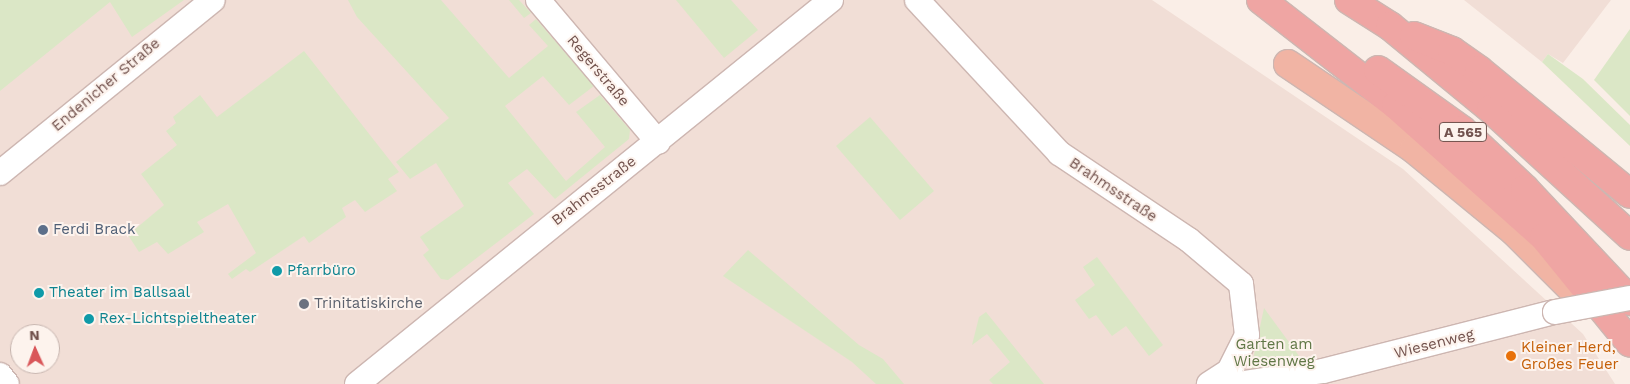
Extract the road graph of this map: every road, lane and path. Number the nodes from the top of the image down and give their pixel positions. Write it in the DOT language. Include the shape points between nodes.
graph roads {
  1 [pos="213,0"];
  2 [pos="538,0"];
  3 [pos="831,0"];
  4 [pos="917,0"];
  5 [pos="1261,0"];
  6 [pos="1266,0"];
  7 [pos="1349,0"];
  8 [pos="1390,26"];
  9 [pos="1288,64"];
  10 [pos="658,142"];
  11 [pos="0,173"];
  12 [pos="1630,194"];
  13 [pos="1630,236"];
  14 [pos="1630,299"];
  15 [pos="1630,343"];
  16 [pos="1630,347"];
  17 [pos="0,375"];
  18 [pos="7,384"];
  19 [pos="357,384"];
  20 [pos="1209,384"];
  21 [pos="1238,384"];
  1 -- 11 [label="street, Endenicher Straße"];
  2 -- 10 [label="street, Regerstraße"];
  3 -- 10 [label="street, Brahmsstraße"];
  4 -- 20 [label="street, Brahmsstraße" via="1046,142 1189,240 1242,284 1247,335 1229,371"];
  5 -- 15 [label="highway" via="1396,105 1544,237"];
  6 -- 14 [label="highway, A 565" via="1394,80 1462,130 1525,189"];
  7 -- 8 [label="highway, A 565"];
  8 -- 12 [label="highway" via="1452,51"];
  8 -- 13 [label="highway, A 565" via="1491,109"];
  9 -- 16 [label="highway" via="1414,149 1514,230"];
  10 -- 19 [label="street, Brahmsstraße"];
  14 -- 21 [label="street, Wiesenweg, bridge" via="1555,312 1322,371"];
  17 -- 18 [label="street"];
}
